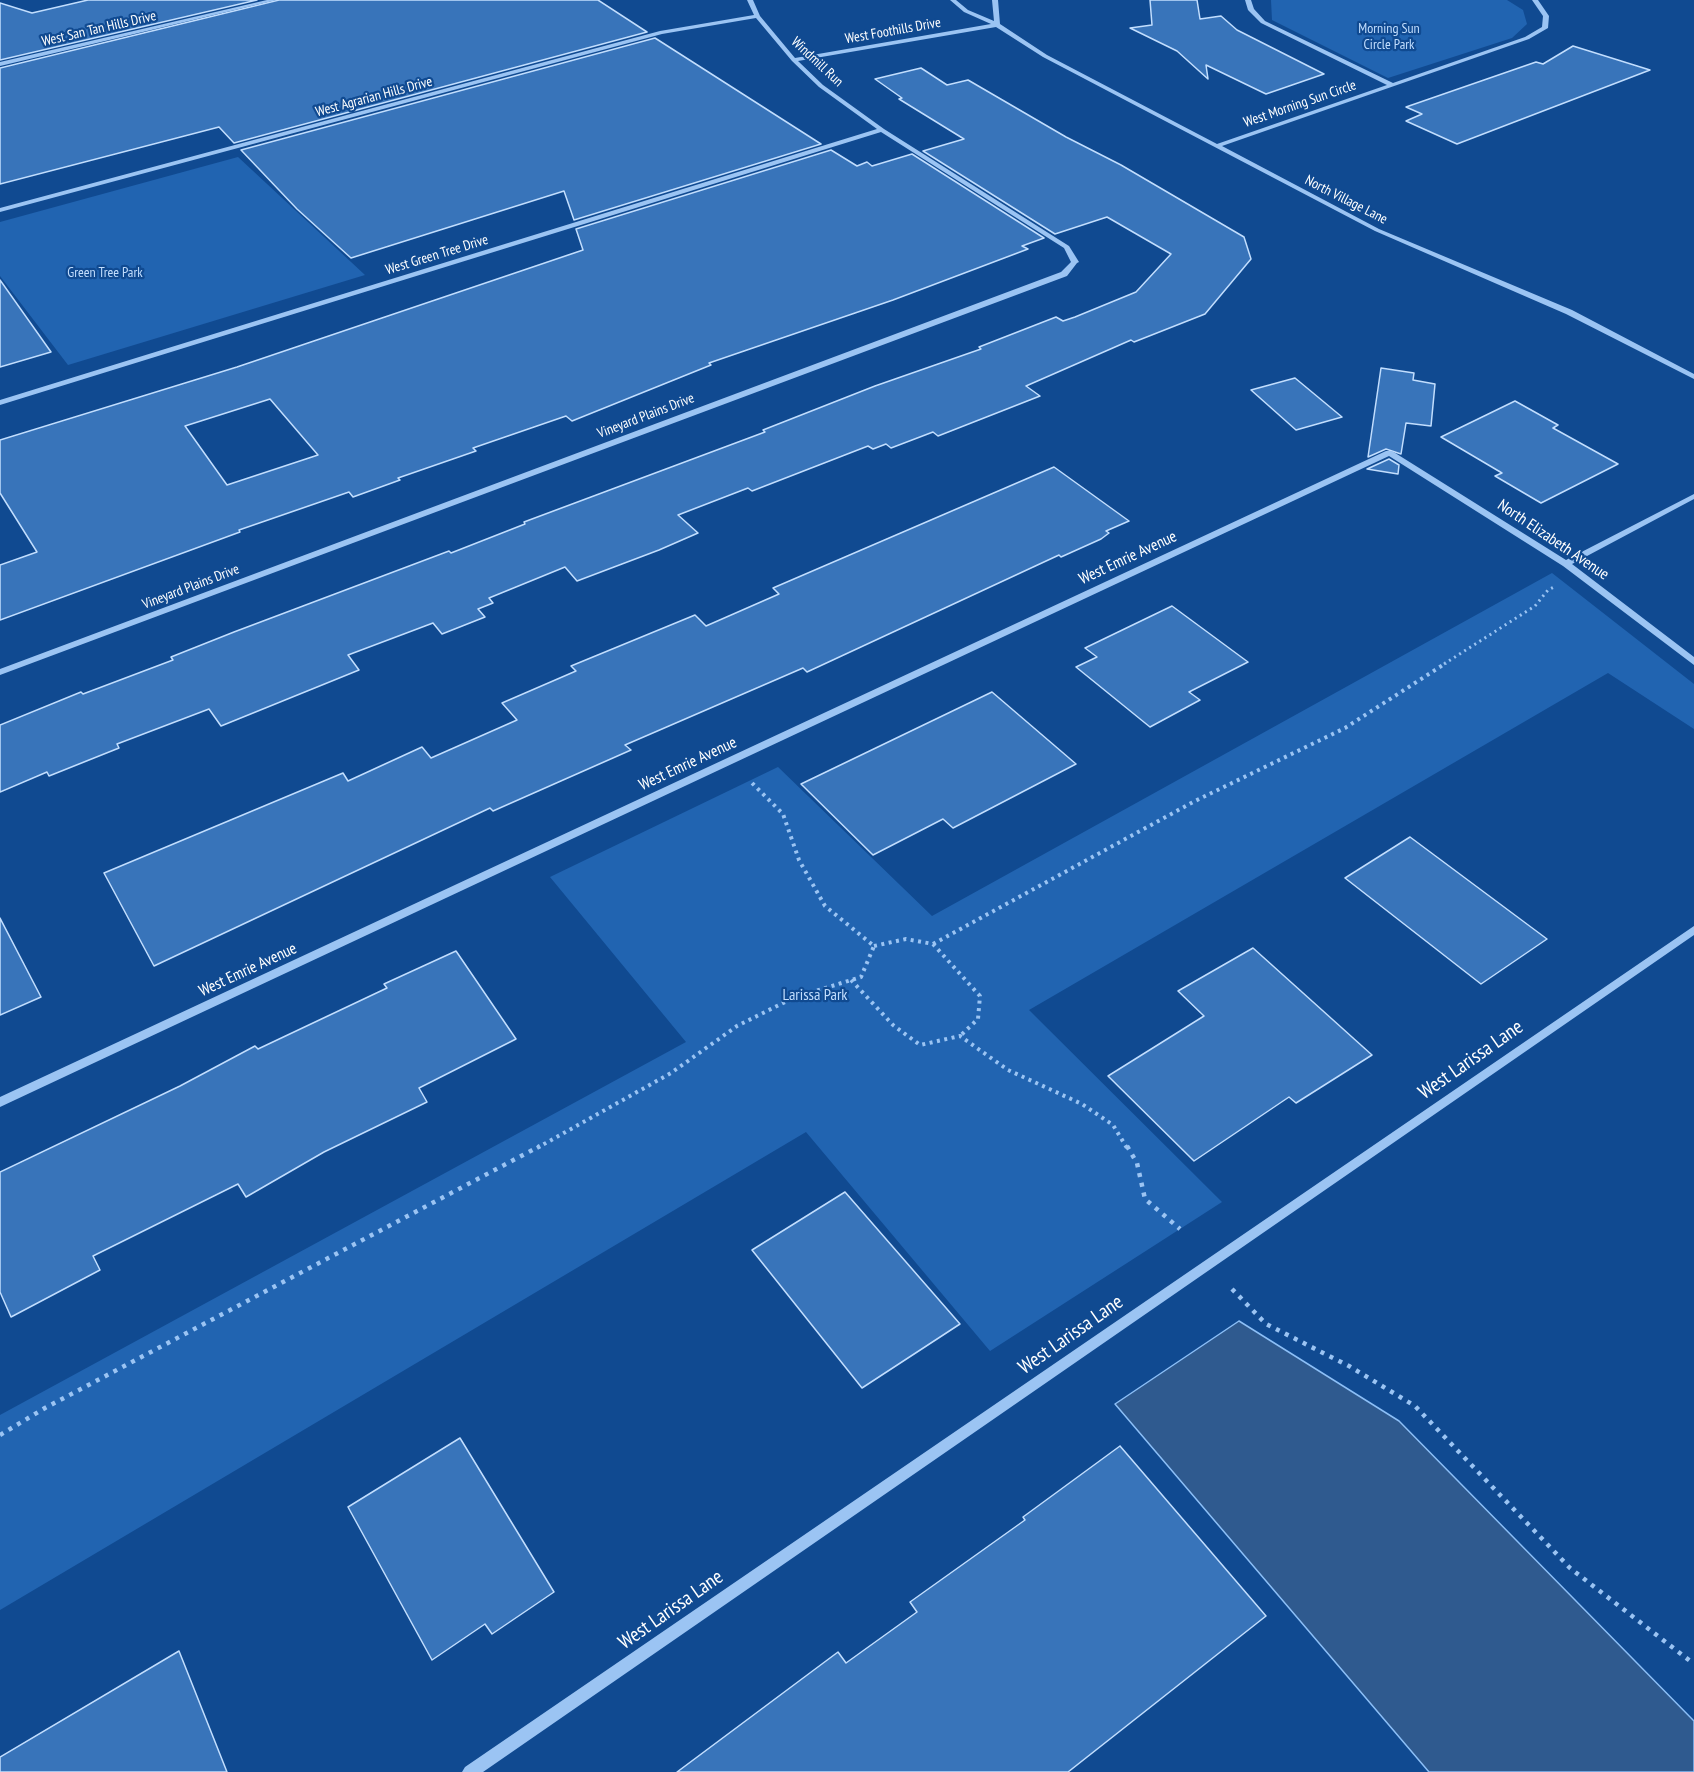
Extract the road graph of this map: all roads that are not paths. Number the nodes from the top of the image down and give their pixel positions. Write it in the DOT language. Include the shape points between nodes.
graph roads {
  1 [pos="274,0"];
  2 [pos="750,0"];
  3 [pos="953,0"];
  4 [pos="995,0"];
  5 [pos="1248,0"];
  6 [pos="1535,0"];
  7 [pos="757,16"];
  8 [pos="997,25"];
  9 [pos="794,60"];
  10 [pos="0,64"];
  11 [pos="1393,85"];
  12 [pos="882,130"];
  13 [pos="1216,146"];
  14 [pos="0,210"];
  15 [pos="1694,377"];
  16 [pos="0,403"];
  17 [pos="1389,453"];
  18 [pos="1694,496"];
  19 [pos="1566,564"];
  20 [pos="1694,662"];
  21 [pos="0,672"];
  22 [pos="1694,930"];
  23 [pos="0,1102"];
  24 [pos="470,1772"];
  1 -- 10 [label="street, West San Tan Hills Drive"];
  2 -- 7 [label="street, Windmill Run"];
  3 -- 8 [label="street, North Village Lane" via="966,11"];
  4 -- 8 [label="street"];
  5 -- 11 [label="street, West Morning Sun Circle" via="1251,10 1263,22"];
  6 -- 11 [label="street, West Morning Sun Circle" via="1546,16 1545,28 1527,38"];
  7 -- 9 [label="street, Windmill Run"];
  7 -- 14 [label="street, West Agrarian Hills Drive" via="662,32"];
  8 -- 9 [label="street, West Foothills Drive"];
  8 -- 13 [label="street, North Village Lane" via="1045,56"];
  9 -- 12 [label="street, Windmill Run"];
  11 -- 13 [label="street, West Morning Sun Circle"];
  12 -- 16 [label="street, West Green Tree Drive"];
  12 -- 21 [label="street, Vineyard Plains Drive" via="1067,247 1076,262 1064,274"];
  13 -- 15 [label="street, North Village Lane" via="1377,230 1569,312"];
  17 -- 19 [label="street, North Elizabeth Avenue"];
  17 -- 23 [label="street, West Emrie Avenue"];
  18 -- 19 [label="street"];
  19 -- 20 [label="street, North Elizabeth Avenue"];
  22 -- 24 [label="street, West Larissa Lane"];
}
